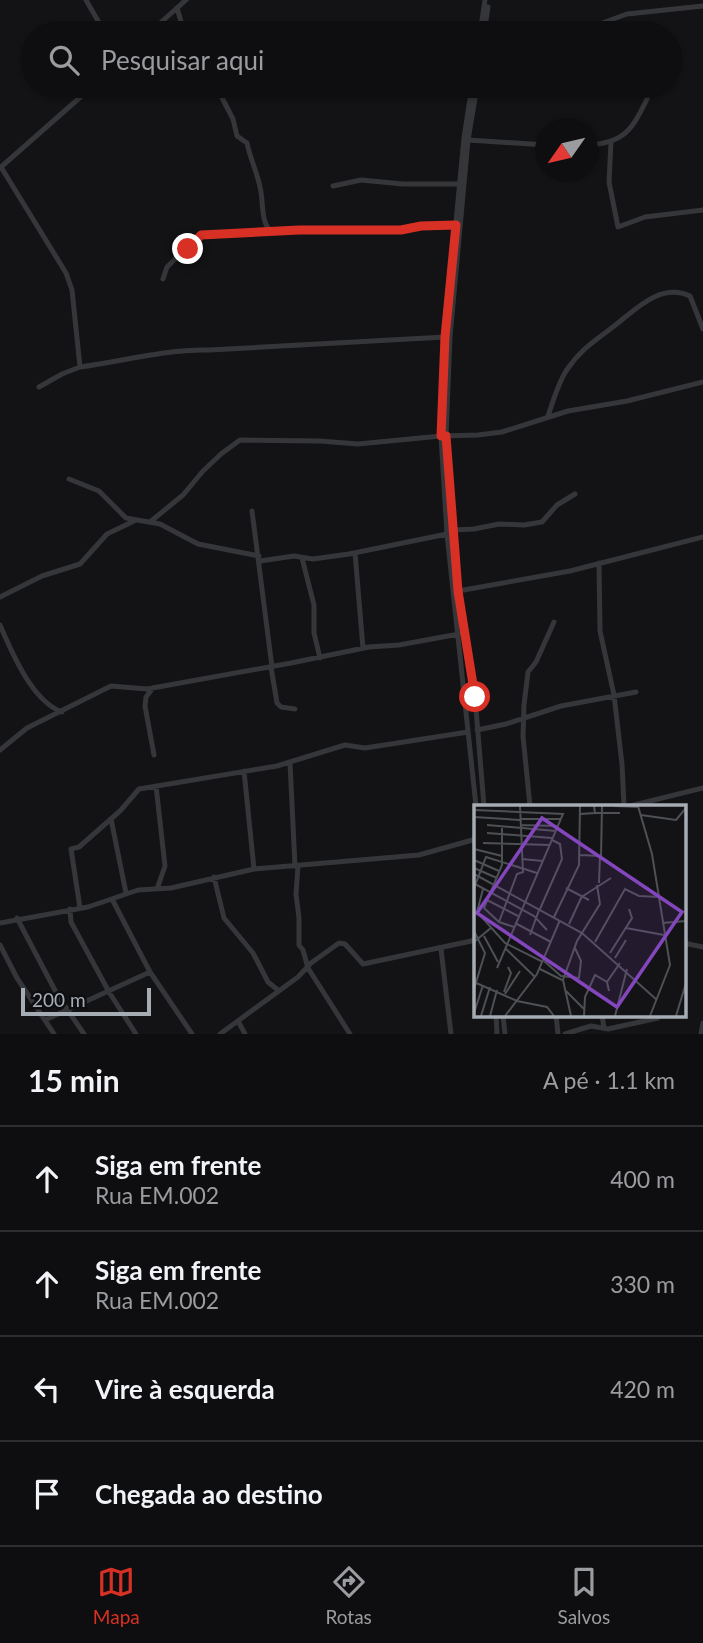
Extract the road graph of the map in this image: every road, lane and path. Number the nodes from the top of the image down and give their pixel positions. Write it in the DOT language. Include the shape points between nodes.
graph roads {
  1 [pos="86,0"];
  2 [pos="186,0"];
  3 [pos="487,0"];
  4 [pos="703,6"];
  5 [pos="177,8"];
  6 [pos="98,21"];
  7 [pos="162,21"];
  8 [pos="180,21"];
  9 [pos="484,21"];
  10 [pos="608,21"];
  11 [pos="79,98"];
  12 [pos="222,98"];
  13 [pos="473,98"];
  14 [pos="473,98"];
  15 [pos="648,99"];
  16 [pos="468,140"];
  17 [pos="611,142"];
  18 [pos="535,144"];
  19 [pos="598,144"];
  20 [pos="0,167"];
  21 [pos="460,184"];
  22 [pos="333,186"];
  23 [pos="703,210"];
  24 [pos="456,225"];
  25 [pos="271,232"];
  26 [pos="163,279"];
  27 [pos="703,329"];
  28 [pos="445,337"];
  29 [pos="80,367"];
  30 [pos="703,382"];
  31 [pos="39,387"];
  32 [pos="548,416"];
  33 [pos="443,436"];
  34 [pos="69,478"];
  35 [pos="575,494"];
  36 [pos="252,511"];
  37 [pos="134,520"];
  38 [pos="150,522"];
  39 [pos="450,532"];
  40 [pos="703,537"];
  41 [pos="355,553"];
  42 [pos="302,558"];
  43 [pos="259,559"];
  44 [pos="599,563"];
  45 [pos="458,591"];
  46 [pos="0,597"];
  47 [pos="554,622"];
  48 [pos="0,625"];
  49 [pos="461,633"];
  50 [pos="363,648"];
  51 [pos="320,658"];
  52 [pos="272,667"];
  53 [pos="154,687"];
  54 [pos="636,692"];
  55 [pos="614,695"];
  56 [pos="295,709"];
  57 [pos="62,712"];
  58 [pos="523,718"];
  59 [pos="477,730"];
  60 [pos="468,732"];
  61 [pos="0,750"];
  62 [pos="154,755"];
  63 [pos="290,763"];
  64 [pos="244,771"];
  65 [pos="156,786"];
  66 [pos="703,788"];
  67 [pos="652,804"];
  68 [pos="476,805"];
  69 [pos="484,805"];
  70 [pos="530,805"];
  71 [pos="624,805"];
  72 [pos="111,819"];
  73 [pos="474,839"];
  74 [pos="296,866"];
  75 [pos="254,869"];
  76 [pos="214,877"];
  77 [pos="157,889"];
  78 [pos="126,893"];
  79 [pos="112,899"];
  80 [pos="80,908"];
  81 [pos="70,909"];
  82 [pos="17,918"];
  83 [pos="0,923"];
  84 [pos="474,940"];
  85 [pos="0,945"];
  86 [pos="441,948"];
  87 [pos="308,968"];
  88 [pos="150,972"];
  89 [pos="279,991"];
  90 [pos="109,992"];
  91 [pos="68,1010"];
  92 [pos="496,1016"];
  93 [pos="503,1016"];
  94 [pos="556,1016"];
  95 [pos="602,1016"];
  96 [pos="659,1016"];
  97 [pos="44,1020"];
  98 [pos="238,1021"];
  99 [pos="703,1023"];
  100 [pos="604,1028"];
  101 [pos="54,1034"];
  102 [pos="84,1034"];
  103 [pos="136,1034"];
  104 [pos="192,1034"];
  105 [pos="220,1034"];
  106 [pos="245,1034"];
  107 [pos="349,1034"];
  108 [pos="452,1034"];
  109 [pos="497,1034"];
  110 [pos="505,1034"];
  111 [pos="558,1034"];
  112 [pos="565,1034"];
  113 [pos="701,1034"];
  1 -- 6 [label="street"];
  2 -- 5 [label="street"];
  3 -- 9 [label="street"];
  4 -- 10 [label="street" via="627,14"];
  5 -- 7 [label="street"];
  5 -- 8 [label="street"];
  11 -- 20 [label="street"];
  12 -- 25 [label="street" via="237,136 247,143 261,189 265,226"];
  13 -- 16 [label="street"];
  14 -- 21 [label="street"];
  15 -- 17 [label="street" via="629,130"];
  16 -- 18 [label="street"];
  16 -- 33 [label="street"];
  17 -- 19 [label="street"];
  17 -- 23 [label="street" via="609,182 618,227 645,217"];
  20 -- 29 [label="street" via="66,274 72,290"];
  21 -- 22 [label="street" via="361,180"];
  21 -- 24 [label="street"];
  24 -- 25 [label="street"];
  24 -- 28 [label="street"];
  25 -- 26 [label="street" via="201,235 167,268"];
  27 -- 32 [label="street" via="690,296 667,292 657,296 584,348 565,372"];
  28 -- 29 [label="street" via="183,349"];
  28 -- 33 [label="street"];
  29 -- 31 [label="street"];
  30 -- 32 [label="street"];
  32 -- 33 [label="street" via="502,432"];
  33 -- 38 [label="street" via="358,444 240,440"];
  33 -- 39 [label="street"];
  34 -- 37 [label="street" via="99,491 116,511"];
  35 -- 39 [label="street" via="542,522"];
  36 -- 43 [label="street"];
  37 -- 38 [label="street"];
  37 -- 46 [label="street" via="107,534 80,565 41,576"];
  38 -- 43 [label="street" via="198,544"];
  39 -- 41 [label="street"];
  39 -- 45 [label="street"];
  39 -- 49 [label="street"];
  40 -- 44 [label="street"];
  41 -- 42 [label="street"];
  41 -- 50 [label="street"];
  42 -- 43 [label="street"];
  42 -- 51 [label="street"];
  43 -- 52 [label="street"];
  44 -- 45 [label="street"];
  44 -- 55 [label="street" via="600,631"];
  45 -- 49 [label="street"];
  47 -- 58 [label="street" via="528,672"];
  48 -- 57 [label="street" via="34,689"];
  49 -- 50 [label="street"];
  49 -- 59 [label="street"];
  49 -- 60 [label="street"];
  50 -- 51 [label="street"];
  51 -- 52 [label="street"];
  52 -- 53 [label="street"];
  52 -- 56 [label="street" via="277,702"];
  53 -- 57 [label="street" via="111,686"];
  53 -- 62 [label="street" via="145,706"];
  54 -- 55 [label="street"];
  55 -- 58 [label="street"];
  55 -- 71 [label="street"];
  57 -- 61 [label="street" via="27,729"];
  58 -- 59 [label="street"];
  58 -- 70 [label="street"];
  59 -- 69 [label="street"];
  60 -- 63 [label="street" via="365,748 345,745"];
  60 -- 68 [label="street"];
  63 -- 64 [label="street"];
  63 -- 74 [label="street"];
  64 -- 65 [label="street"];
  64 -- 75 [label="street"];
  65 -- 72 [label="street" via="136,791"];
  65 -- 77 [label="street" via="165,866"];
  66 -- 67 [label="street"];
  72 -- 78 [label="street"];
  72 -- 80 [label="street" via="71,849"];
  73 -- 74 [label="street" via="419,855"];
  74 -- 75 [label="street"];
  74 -- 87 [label="street" via="298,942"];
  75 -- 76 [label="street"];
  76 -- 77 [label="street"];
  76 -- 89 [label="street" via="225,918"];
  77 -- 78 [label="street"];
  78 -- 79 [label="street"];
  79 -- 80 [label="street"];
  79 -- 88 [label="street"];
  80 -- 81 [label="street"];
  81 -- 82 [label="street"];
  81 -- 90 [label="street" via="71,922"];
  82 -- 83 [label="street"];
  82 -- 91 [label="street"];
  84 -- 86 [label="street"];
  85 -- 97 [label="street"];
  86 -- 87 [label="street" via="363,964 343,942"];
  86 -- 108 [label="street"];
  87 -- 89 [label="street"];
  87 -- 107 [label="street"];
  88 -- 90 [label="street"];
  88 -- 104 [label="street"];
  89 -- 98 [label="street"];
  90 -- 91 [label="street"];
  90 -- 103 [label="street"];
  91 -- 97 [label="street"];
  91 -- 102 [label="street"];
  92 -- 109 [label="street"];
  93 -- 110 [label="street"];
  94 -- 111 [label="street"];
  95 -- 100 [label="street"];
  96 -- 100 [label="street"];
  97 -- 101 [label="street"];
  98 -- 105 [label="street"];
  98 -- 106 [label="street"];
  99 -- 113 [label="street"];
  100 -- 112 [label="street" via="591,1026"];
}
